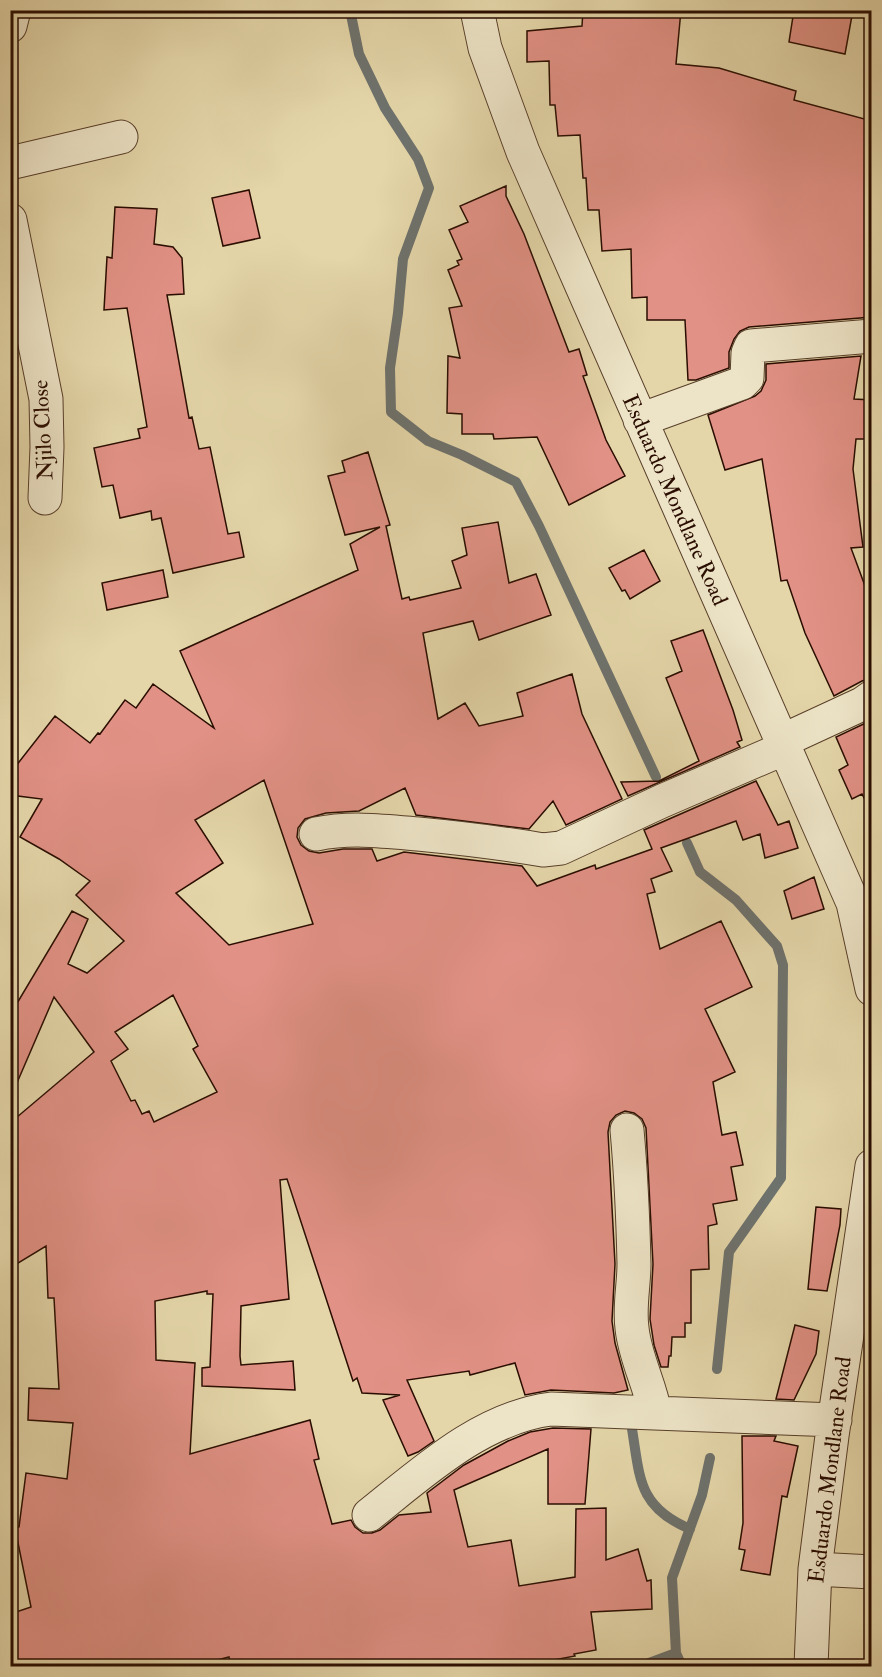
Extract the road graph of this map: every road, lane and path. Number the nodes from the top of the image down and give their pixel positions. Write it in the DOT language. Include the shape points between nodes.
graph roads {
  1 [pos="14,10"];
  2 [pos="477,10"];
  3 [pos="10,26"];
  4 [pos="121,137"];
  5 [pos="10,163"];
  6 [pos="10,220"];
  7 [pos="872,336"];
  8 [pos="640,420"];
  9 [pos="45,498"];
  10 [pos="872,698"];
  11 [pos="784,745"];
  12 [pos="316,834"];
  13 [pos="862,902"];
  14 [pos="872,989"];
  15 [pos="627,1130"];
  16 [pos="870,1181"];
  17 [pos="655,1413"];
  18 [pos="835,1420"];
  19 [pos="369,1515"];
  20 [pos="815,1569"];
  21 [pos="872,1572"];
  22 [pos="811,1666"];
  1 -- 3 [label="street"];
  2 -- 8 [label="street, Esduardo Mondlane Road" via="485,48 523,152"];
  4 -- 5 [label="street"];
  6 -- 9 [label="street, Njilo Close" via="46,399"];
  7 -- 8 [label="street" via="751,346 747,378 742,383"];
  8 -- 11 [label="street, Esduardo Mondlane Road"];
  10 -- 11 [label="street"];
  11 -- 12 [label="street" via="561,848 543,850 386,831 335,830"];
  11 -- 13 [label="street, Esduardo Mondlane Road"];
  13 -- 14 [label="street, Esduardo Mondlane Road"];
  15 -- 17 [label="street" via="633,1201 632,1327 639,1366"];
  16 -- 18 [label="street, Esduardo Mondlane Road"];
  17 -- 18 [label="street"];
  17 -- 19 [label="street" via="551,1409 501,1422 449,1453"];
  18 -- 20 [label="street, Esduardo Mondlane Road"];
  20 -- 21 [label="street"];
  20 -- 22 [label="street, Esduardo Mondlane Road"];
}
